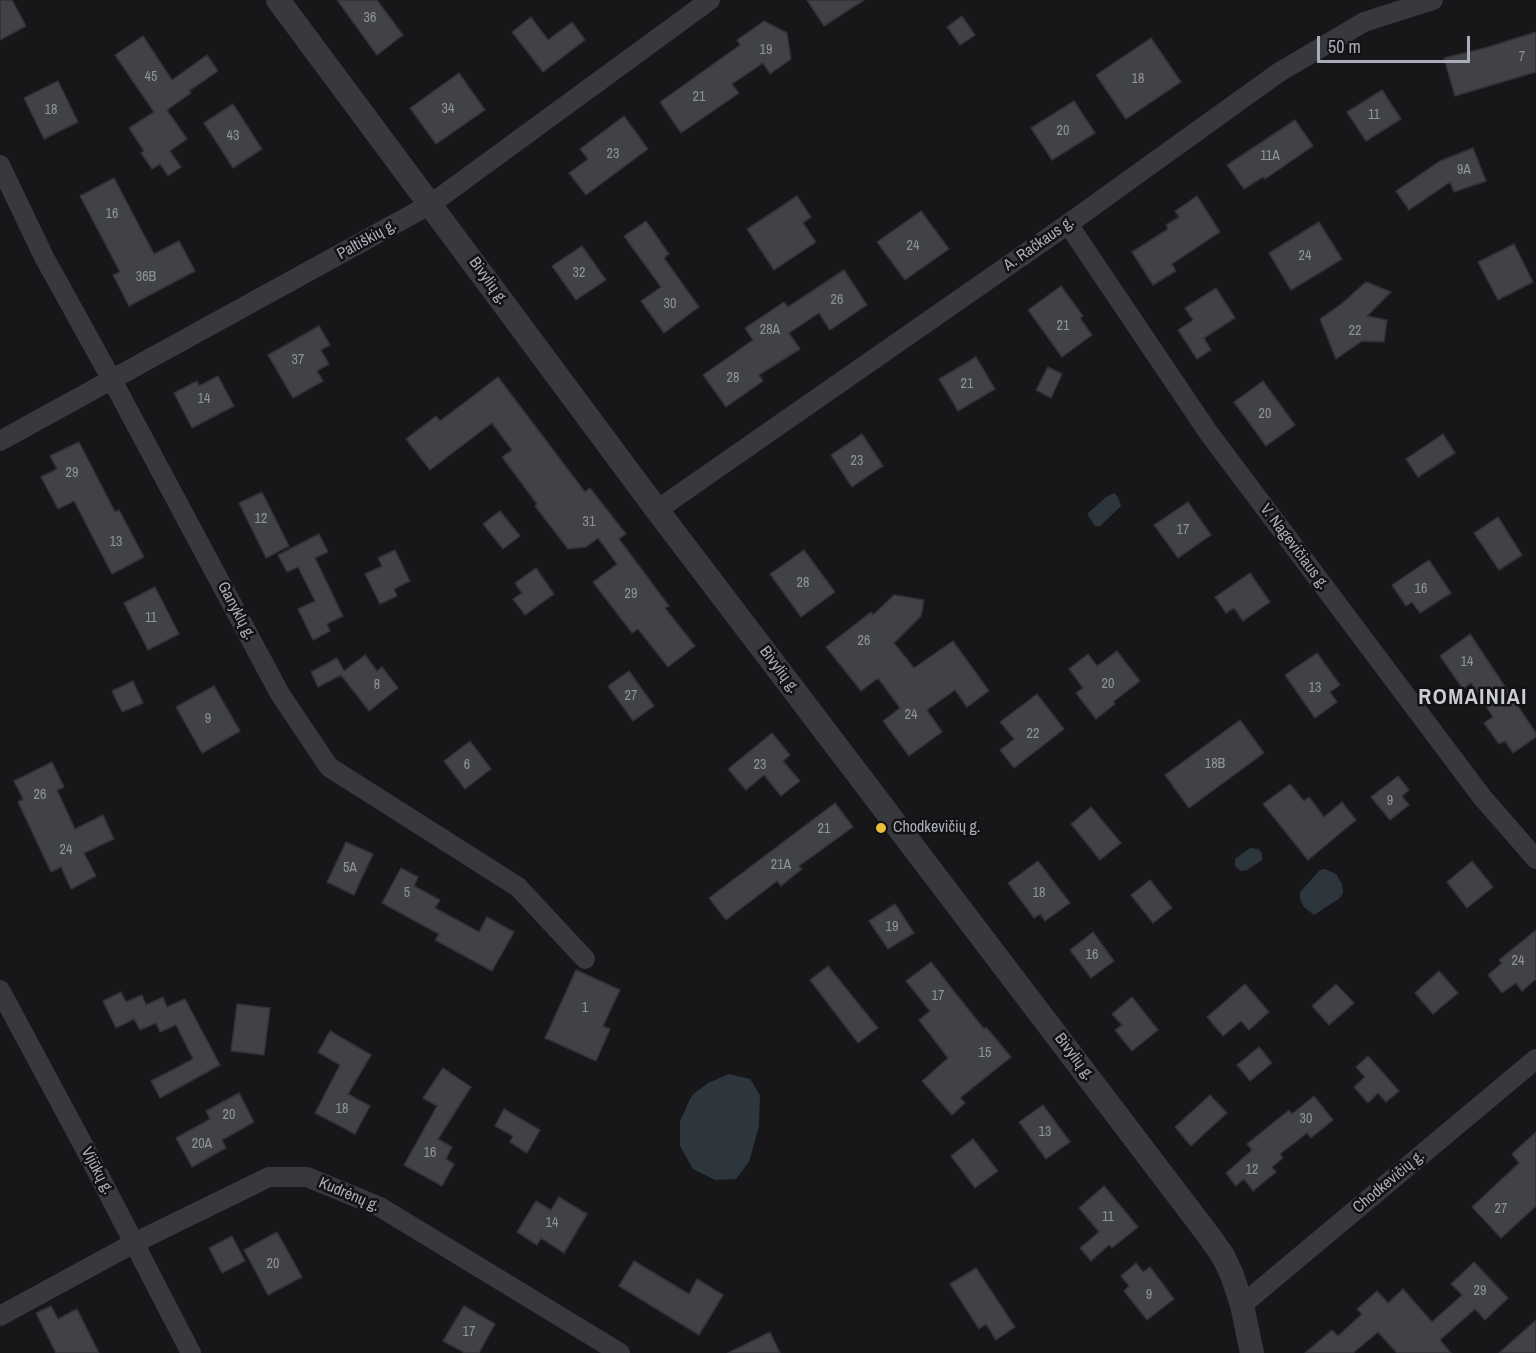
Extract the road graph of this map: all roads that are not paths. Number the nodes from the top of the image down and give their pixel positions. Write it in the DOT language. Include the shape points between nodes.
graph roads {
  1 [pos="278,0"];
  2 [pos="710,0"];
  3 [pos="1433,0"];
  4 [pos="0,165"];
  5 [pos="431,204"];
  6 [pos="1068,224"];
  7 [pos="112,380"];
  8 [pos="0,441"];
  9 [pos="657,510"];
  10 [pos="1536,859"];
  11 [pos="585,960"];
  12 [pos="0,990"];
  13 [pos="1536,1059"];
  14 [pos="134,1243"];
  15 [pos="1242,1305"];
  16 [pos="0,1316"];
  17 [pos="191,1353"];
  18 [pos="620,1353"];
  19 [pos="1252,1353"];
  1 -- 5 [label="street, Bivylių g."];
  2 -- 5 [label="street, Paltiškių g."];
  3 -- 6 [label="street, A. Račkaus g." via="1364,22 1278,73"];
  4 -- 7 [label="street, Ganyklų g." via="44,257"];
  5 -- 7 [label="street, Paltiškių g."];
  5 -- 9 [label="street, Bivylių g."];
  6 -- 9 [label="street, A. Račkaus g."];
  6 -- 10 [label="street, V. Nagevičiaus g." via="1208,432 1482,797"];
  7 -- 8 [label="street, Paltiškių g."];
  7 -- 11 [label="street, Ganyklų g." via="280,694 329,767 518,887"];
  9 -- 15 [label="street, Bivylių g." via="1209,1236 1223,1256"];
  12 -- 14 [label="street, Vijūkų g."];
  13 -- 15 [label="street, Chodkevičių g."];
  14 -- 16 [label="street, Kudrėnų g."];
  14 -- 17 [label="street, Vijūkų g."];
  14 -- 18 [label="street, Kudrėnų g." via="269,1177 307,1178 380,1208"];
  15 -- 19 [label="street, Bivylių g."];
}
